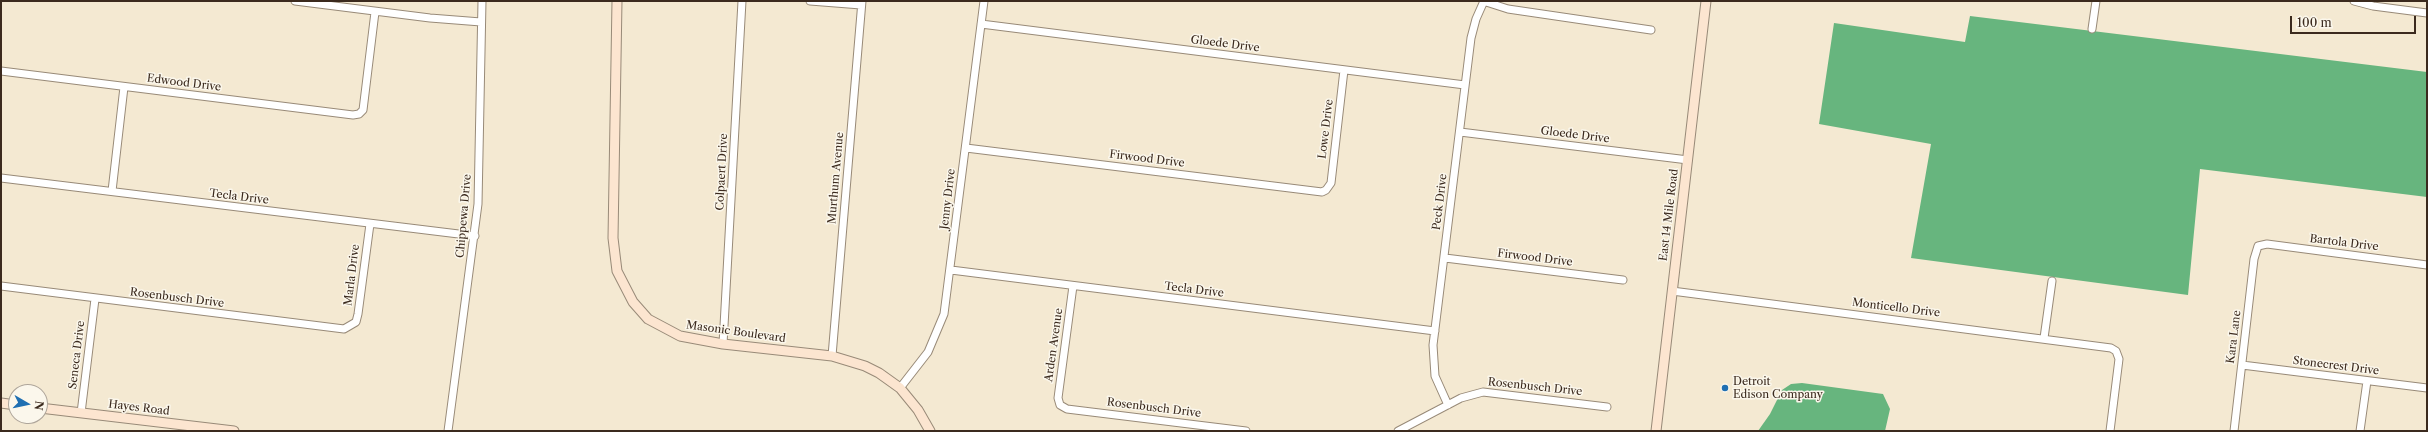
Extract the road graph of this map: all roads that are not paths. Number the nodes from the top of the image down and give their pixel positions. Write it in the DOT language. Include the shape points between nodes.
graph roads {
  1 [pos="295,1"];
  2 [pos="482,1"];
  3 [pos="617,1"];
  4 [pos="742,1"];
  5 [pos="810,1"];
  6 [pos="984,1"];
  7 [pos="1483,1"];
  8 [pos="1706,1"];
  9 [pos="2096,1"];
  10 [pos="2354,1"];
  11 [pos="862,3"];
  12 [pos="375,12"];
  13 [pos="2427,13"];
  14 [pos="481,22"];
  15 [pos="981,24"];
  16 [pos="2092,29"];
  17 [pos="1651,30"];
  18 [pos="1344,70"];
  19 [pos="1,71"];
  20 [pos="1465,85"];
  21 [pos="124,87"];
  22 [pos="1460,132"];
  23 [pos="966,148"];
  24 [pos="1688,160"];
  25 [pos="1,178"];
  26 [pos="1326,190"];
  27 [pos="112,191"];
  28 [pos="370,224"];
  29 [pos="475,236"];
  30 [pos="2258,246"];
  31 [pos="1444,258"];
  32 [pos="2427,265"];
  33 [pos="951,270"];
  34 [pos="1623,280"];
  35 [pos="2052,281"];
  36 [pos="1,286"];
  37 [pos="1073,286"];
  38 [pos="1672,291"];
  39 [pos="95,299"];
  40 [pos="351,326"];
  41 [pos="1435,331"];
  42 [pos="2044,338"];
  43 [pos="723,344"];
  44 [pos="832,356"];
  45 [pos="2242,364"];
  46 [pos="2366,381"];
  47 [pos="900,388"];
  48 [pos="2427,388"];
  49 [pos="1060,405"];
  50 [pos="1448,405"];
  51 [pos="1608,407"];
  52 [pos="48,409"];
  53 [pos="81,413"];
  54 [pos="234,431"];
  55 [pos="448,431"];
  56 [pos="930,431"];
  57 [pos="1246,431"];
  58 [pos="1398,431"];
  59 [pos="1656,431"];
  60 [pos="2110,431"];
  61 [pos="2234,431"];
  62 [pos="2360,431"];
  1 -- 12 [label="street"];
  2 -- 14 [label="street, Chippewa Drive"];
  3 -- 43 [label="street, Masonic Boulevard" via="613,238 617,271 633,302 657,325 680,336"];
  4 -- 43 [label="street, Colpaert Drive"];
  5 -- 11 [label="street"];
  6 -- 15 [label="street, Jenny Drive"];
  7 -- 17 [label="street" via="1508,9"];
  7 -- 20 [label="street, Peck Drive" via="1471,38"];
  8 -- 24 [label="street, East 14 Mile Road"];
  9 -- 16 [label="street"];
  10 -- 13 [label="street"];
  11 -- 44 [label="street, Murthum Avenue"];
  12 -- 14 [label="street"];
  12 -- 21 [label="street, Edwood Drive" via="363,110 359,114"];
  14 -- 29 [label="street, Chippewa Drive" via="479,170"];
  15 -- 18 [label="street, Gloede Drive"];
  15 -- 23 [label="street, Jenny Drive"];
  18 -- 20 [label="street, Gloede Drive"];
  18 -- 26 [label="street, Lowe Drive" via="1331,183"];
  19 -- 21 [label="street, Edwood Drive"];
  20 -- 22 [label="street, Peck Drive"];
  21 -- 27 [label="street"];
  22 -- 24 [label="street, Gloede Drive"];
  22 -- 31 [label="street, Peck Drive"];
  23 -- 26 [label="street, Firwood Drive" via="1310,191"];
  23 -- 33 [label="street, Jenny Drive"];
  24 -- 38 [label="street, East 14 Mile Road"];
  25 -- 27 [label="street, Tecla Drive"];
  27 -- 28 [label="street, Tecla Drive"];
  28 -- 29 [label="street, Tecla Drive"];
  28 -- 40 [label="street, Marla Drive" via="358,314 356,322"];
  29 -- 55 [label="street, Chippewa Drive"];
  30 -- 32 [label="street, Bartola Drive" via="2267,244"];
  30 -- 45 [label="street, Kara Lane" via="2254,259"];
  31 -- 34 [label="street, Firwood Drive"];
  31 -- 41 [label="street, Peck Drive"];
  33 -- 37 [label="street, Tecla Drive"];
  33 -- 47 [label="street, Jenny Drive" via="944,314 936,338 916,370"];
  35 -- 42 [label="street"];
  36 -- 39 [label="street, Rosenbusch Drive"];
  37 -- 41 [label="street, Tecla Drive"];
  37 -- 49 [label="street, Arden Avenue" via="1058,398"];
  38 -- 42 [label="street, Monticello Drive"];
  38 -- 59 [label="street, East 14 Mile Road"];
  39 -- 40 [label="street, Rosenbusch Drive" via="339,328"];
  39 -- 53 [label="street, Seneca Drive"];
  41 -- 50 [label="street, Peck Drive" via="1432,361 1434,376"];
  42 -- 60 [label="street, Monticello Drive" via="2111,348 2116,351 2119,359"];
  43 -- 44 [label="street, Masonic Boulevard"];
  44 -- 47 [label="street, Masonic Boulevard" via="880,373"];
  45 -- 46 [label="street, Stonecrest Drive"];
  45 -- 61 [label="street, Kara Lane"];
  46 -- 48 [label="street, Stonecrest Drive"];
  46 -- 62 [label="street"];
  47 -- 56 [label="street, Masonic Boulevard" via="918,410"];
  49 -- 57 [label="street, Rosenbusch Drive" via="1067,409"];
  50 -- 51 [label="street, Rosenbusch Drive" via="1467,395 1482,392"];
  50 -- 58 [label="street, Rosenbusch Drive"];
  52 -- 53 [label="street, Hayes Road"];
  53 -- 54 [label="street, Hayes Road"];
}
